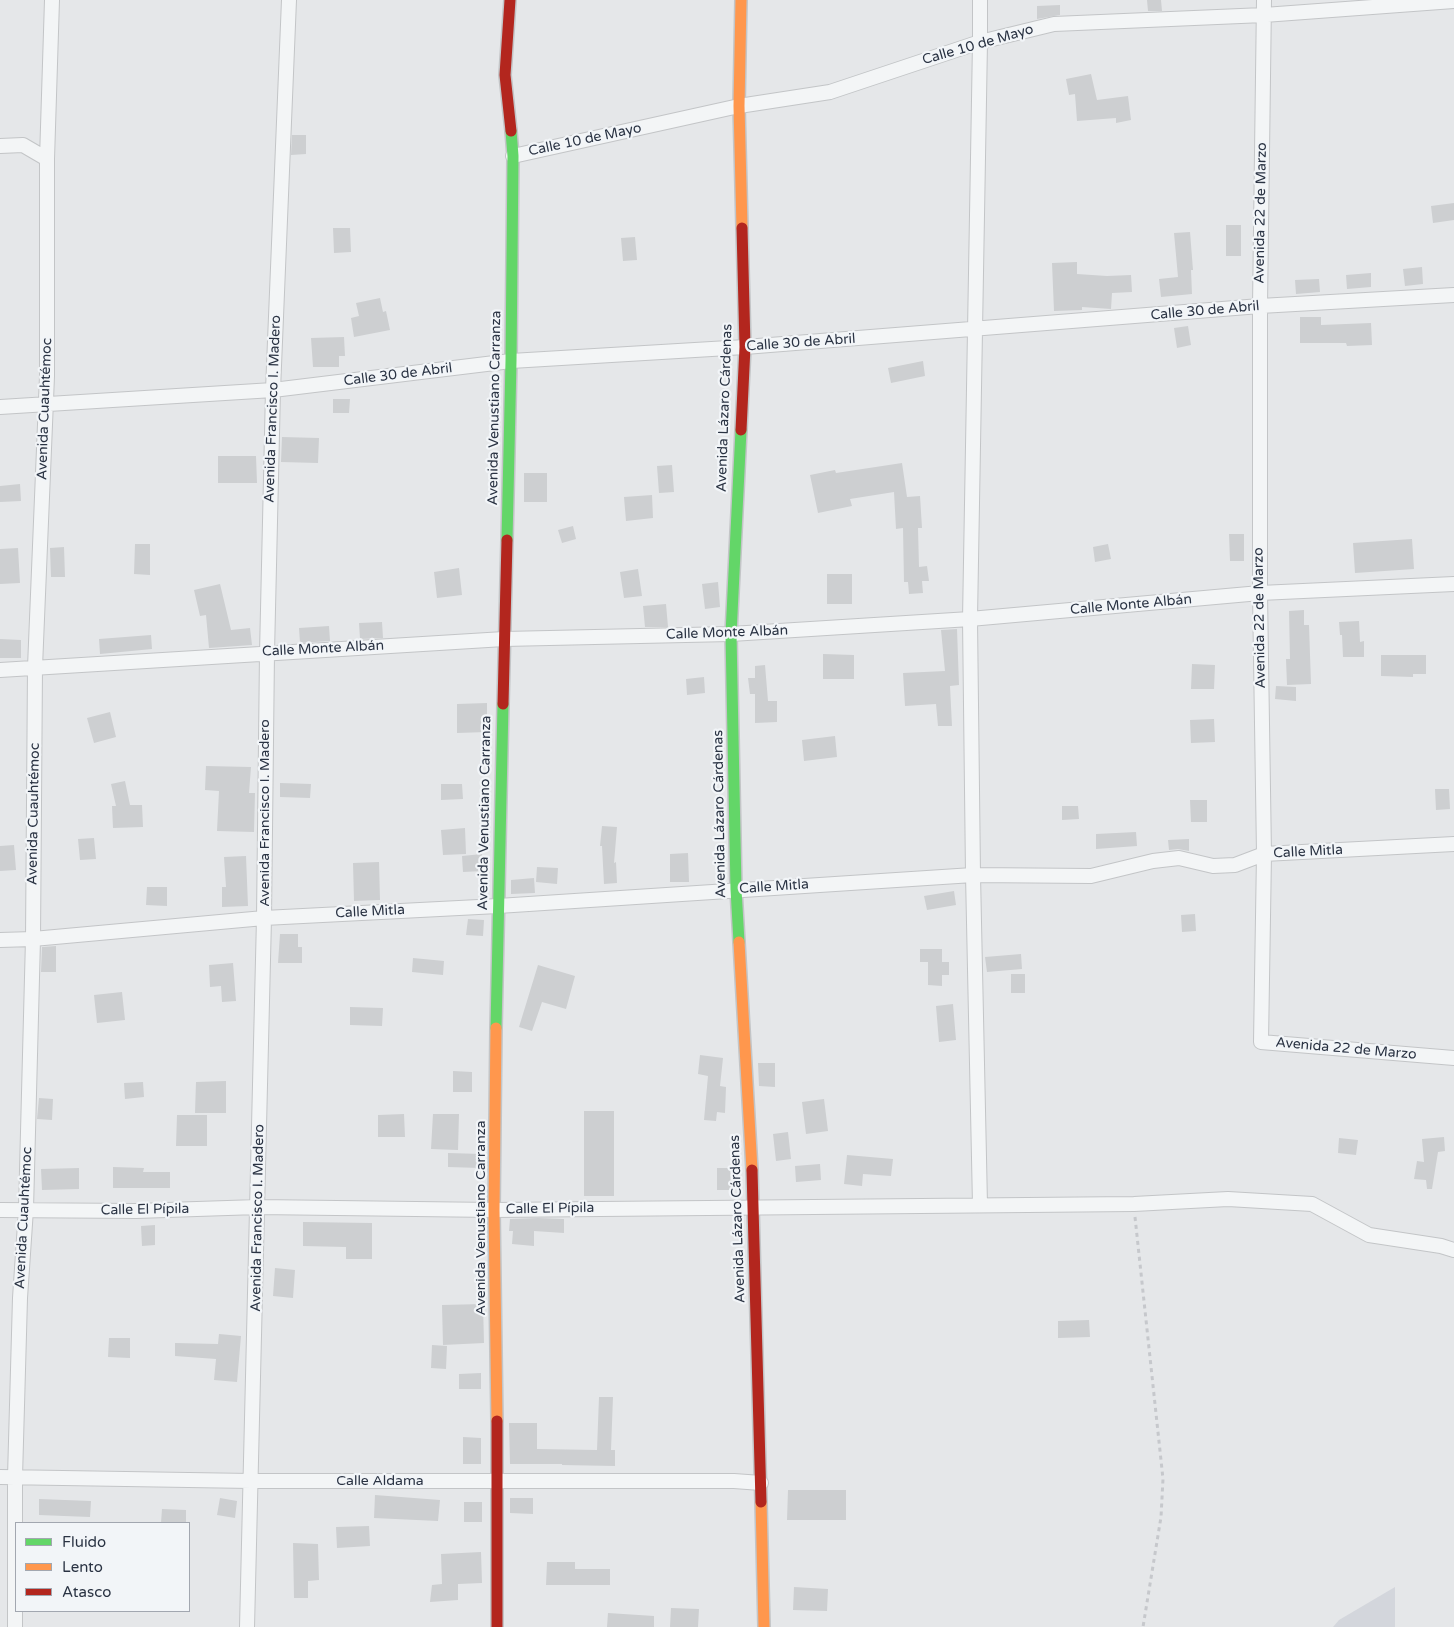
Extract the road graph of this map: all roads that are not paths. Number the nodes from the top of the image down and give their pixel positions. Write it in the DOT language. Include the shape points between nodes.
graph roads {
  1 [pos="52,0"];
  2 [pos="289,0"];
  3 [pos="510,0"];
  4 [pos="741,0"];
  5 [pos="980,0"];
  6 [pos="1264,0"];
  7 [pos="1454,1"];
  8 [pos="1264,15"];
  9 [pos="980,42"];
  10 [pos="739,106"];
  11 [pos="0,146"];
  12 [pos="513,156"];
  13 [pos="47,159"];
  14 [pos="1454,295"];
  15 [pos="1260,306"];
  16 [pos="974,330"];
  17 [pos="745,347"];
  18 [pos="512,361"];
  19 [pos="273,390"];
  20 [pos="46,404"];
  21 [pos="0,406"];
  22 [pos="1454,584"];
  23 [pos="1260,593"];
  24 [pos="970,620"];
  25 [pos="730,634"];
  26 [pos="504,639"];
  27 [pos="267,653"];
  28 [pos="35,667"];
  29 [pos="0,670"];
  30 [pos="1454,844"];
  31 [pos="1264,854"];
  32 [pos="973,875"];
  33 [pos="736,889"];
  34 [pos="498,906"];
  35 [pos="264,918"];
  36 [pos="33,939"];
  37 [pos="0,940"];
  38 [pos="1454,1058"];
  39 [pos="980,1205"];
  40 [pos="258,1207"];
  41 [pos="754,1207"];
  42 [pos="26,1209"];
  43 [pos="0,1210"];
  44 [pos="494,1210"];
  45 [pos="1454,1250"];
  46 [pos="0,1477"];
  47 [pos="15,1477"];
  48 [pos="251,1481"];
  49 [pos="498,1482"];
  50 [pos="761,1483"];
  51 [pos="15,1627"];
  52 [pos="247,1627"];
  53 [pos="498,1627"];
  54 [pos="764,1627"];
  1 -- 13 [label="street, Avenida Cuauhtémoc"];
  2 -- 19 [label="street, Avenida Francisco I. Madero"];
  3 -- 12 [label="street, Avenida Venustiano Carranza" via="505,75"];
  4 -- 10 [label="street, Avenida Lázaro Cárdenas"];
  5 -- 9 [label="street"];
  6 -- 8 [label="street, Avenida 22 de Marzo"];
  7 -- 8 [label="street, Calle 10 de Mayo"];
  8 -- 9 [label="street, Calle 10 de Mayo" via="1054,24"];
  8 -- 15 [label="street, Avenida 22 de Marzo"];
  9 -- 10 [label="street, Calle 10 de Mayo" via="830,92"];
  9 -- 16 [label="street"];
  10 -- 12 [label="street, Calle 10 de Mayo"];
  10 -- 17 [label="street, Avenida Lázaro Cárdenas"];
  11 -- 13 [label="street" via="23,145"];
  12 -- 18 [label="street, Avenida Venustiano Carranza"];
  13 -- 20 [label="street, Avenida Cuauhtémoc"];
  14 -- 15 [label="street, Calle 30 de Abril"];
  15 -- 16 [label="street, Calle 30 de Abril"];
  15 -- 23 [label="street, Avenida 22 de Marzo"];
  16 -- 17 [label="street, Calle 30 de Abril"];
  16 -- 24 [label="street"];
  17 -- 18 [label="street, Calle 30 de Abril"];
  17 -- 25 [label="street, Avenida Lázaro Cárdenas"];
  18 -- 19 [label="street, Calle 30 de Abril"];
  18 -- 26 [label="street, Avenida Venustiano Carranza"];
  19 -- 20 [label="street, Calle 30 de Abril"];
  19 -- 27 [label="street, Avenida Francisco I. Madero"];
  20 -- 21 [label="street, Calle 30 de Abril"];
  20 -- 28 [label="street, Avenida Cuauhtémoc"];
  22 -- 23 [label="street, Calle Monte Albán"];
  23 -- 24 [label="street, Calle Monte Albán"];
  23 -- 31 [label="street, Avenida 22 de Marzo"];
  24 -- 25 [label="street, Calle Monte Albán"];
  24 -- 32 [label="street"];
  25 -- 26 [label="street, Calle Monte Albán"];
  25 -- 33 [label="street, Avenida Lázaro Cárdenas"];
  26 -- 27 [label="street, Calle Monte Albán"];
  26 -- 34 [label="street, Avenida Venustiano Carranza"];
  27 -- 28 [label="street, Calle Monte Albán"];
  27 -- 35 [label="street, Avenida Francisco I. Madero"];
  28 -- 29 [label="street, Calle Monte Albán"];
  28 -- 36 [label="street, Avenida Cuauhtémoc"];
  30 -- 31 [label="street, Calle Mitla"];
  31 -- 32 [label="street, Calle Mitla" via="1235,865 1213,866 1179,858 1091,876"];
  31 -- 38 [label="street, Avenida 22 de Marzo" via="1261,1042"];
  32 -- 33 [label="street, Calle Mitla"];
  32 -- 39 [label="street"];
  33 -- 34 [label="street, Calle Mitla"];
  33 -- 41 [label="street, Avenida Lázaro Cárdenas"];
  34 -- 35 [label="street, Calle Mitla"];
  34 -- 44 [label="street, Avenida Venustiano Carranza"];
  35 -- 36 [label="street, Calle Mitla"];
  35 -- 40 [label="street, Avenida Francisco I. Madero"];
  36 -- 37 [label="street, Calle Mitla"];
  36 -- 42 [label="street, Avenida Cuauhtémoc"];
  39 -- 41 [label="street, Calle El Pípila"];
  39 -- 45 [label="street, Calle El Pípila" via="1134,1204 1228,1199 1312,1204 1369,1235"];
  40 -- 42 [label="street, Calle El Pípila" via="136,1211"];
  40 -- 44 [label="street, Calle El Pípila"];
  40 -- 48 [label="street, Avenida Francisco I. Madero"];
  41 -- 44 [label="street, Calle El Pípila"];
  41 -- 50 [label="street, Avenida Lázaro Cárdenas"];
  42 -- 43 [label="street, Calle El Pípila"];
  42 -- 47 [label="street, Avenida Cuauhtémoc"];
  44 -- 49 [label="street, Avenida Venustiano Carranza"];
  46 -- 47 [label="street, Calle Aldama"];
  47 -- 48 [label="street, Calle Aldama"];
  47 -- 51 [label="street, Avenida Cuauhtémoc"];
  48 -- 49 [label="street, Calle Aldama"];
  48 -- 52 [label="street, Avenida Francisco I. Madero"];
  49 -- 50 [label="street, Calle Aldama"];
  49 -- 53 [label="street, Avenida Venustiano Carranza"];
  50 -- 54 [label="street, Avenida Lázaro Cárdenas"];
}
